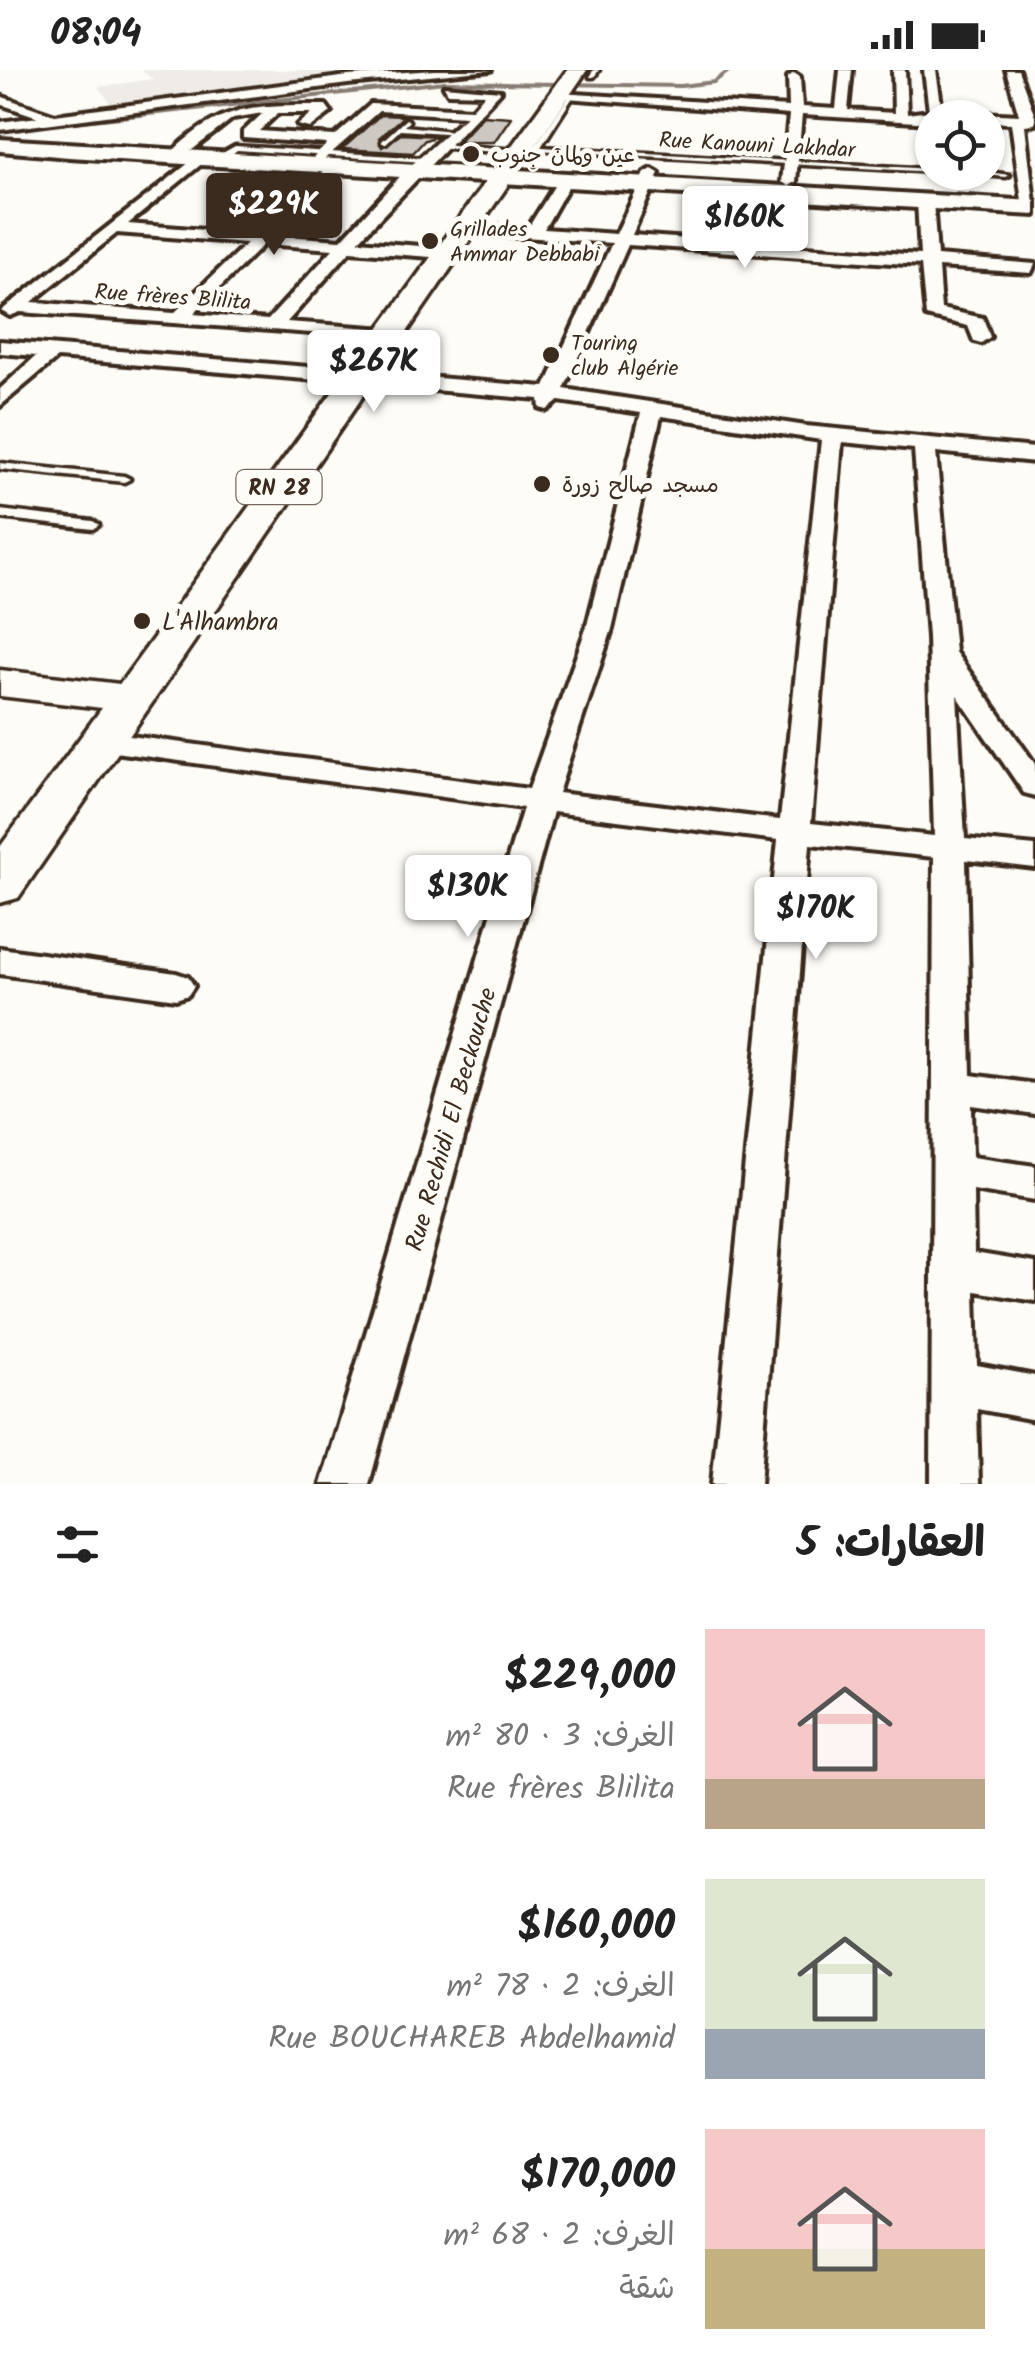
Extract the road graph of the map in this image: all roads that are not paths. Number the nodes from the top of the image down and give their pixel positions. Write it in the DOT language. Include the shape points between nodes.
graph roads {
  1 [pos="485,70"];
  2 [pos="846,70"];
  3 [pos="900,70"];
  4 [pos="930,70"];
  5 [pos="1012,70"];
  6 [pos="794,78"];
  7 [pos="576,83"];
  8 [pos="439,88"];
  9 [pos="359,96"];
  10 [pos="334,99"];
  11 [pos="0,100"];
  12 [pos="933,100"];
  13 [pos="278,107"];
  14 [pos="376,107"];
  15 [pos="794,109"];
  16 [pos="823,110"];
  17 [pos="842,110"];
  18 [pos="476,113"];
  19 [pos="901,113"];
  20 [pos="915,115"];
  21 [pos="915,116"];
  22 [pos="56,118"];
  23 [pos="305,125"];
  24 [pos="0,126"];
  25 [pos="1018,127"];
  26 [pos="459,132"];
  27 [pos="338,140"];
  28 [pos="384,142"];
  29 [pos="0,145"];
  30 [pos="439,146"];
  31 [pos="184,157"];
  32 [pos="513,161"];
  33 [pos="325,162"];
  34 [pos="419,167"];
  35 [pos="915,171"];
  36 [pos="790,173"];
  37 [pos="1006,176"];
  38 [pos="566,178"];
  39 [pos="650,178"];
  40 [pos="926,201"];
  41 [pos="1026,202"];
  42 [pos="117,228"];
  43 [pos="532,233"];
  44 [pos="260,239"];
  45 [pos="624,239"];
  46 [pos="454,240"];
  47 [pos="344,245"];
  48 [pos="926,260"];
  49 [pos="1031,268"];
  50 [pos="16,306"];
  51 [pos="178,318"];
  52 [pos="0,320"];
  53 [pos="273,326"];
  54 [pos="387,335"];
  55 [pos="981,337"];
  56 [pos="0,347"];
  57 [pos="48,356"];
  58 [pos="0,357"];
  59 [pos="353,383"];
  60 [pos="550,399"];
  61 [pos="0,400"];
  62 [pos="653,410"];
  63 [pos="832,434"];
  64 [pos="924,442"];
  65 [pos="1035,455"];
  66 [pos="0,466"];
  67 [pos="124,479"];
  68 [pos="0,514"];
  69 [pos="93,525"];
  70 [pos="942,653"];
  71 [pos="0,683"];
  72 [pos="0,706"];
  73 [pos="115,720"];
  74 [pos="1035,786"];
  75 [pos="541,801"];
  76 [pos="792,831"];
  77 [pos="950,847"];
  78 [pos="1035,856"];
  79 [pos="0,885"];
  80 [pos="0,960"];
  81 [pos="176,986"];
  82 [pos="954,1088"];
  83 [pos="1035,1100"];
  84 [pos="955,1171"];
  85 [pos="1035,1184"];
  86 [pos="955,1269"];
  87 [pos="1035,1282"];
  88 [pos="955,1383"];
  89 [pos="1035,1398"];
  90 [pos="346,1484"];
  91 [pos="736,1484"];
  92 [pos="955,1484"];
  1 -- 22 [label="street" via="348,80"];
  2 -- 17 [label="street"];
  3 -- 19 [label="street"];
  4 -- 12 [label="street"];
  5 -- 25 [label="street"];
  6 -- 15 [label="street"];
  7 -- 15 [label="street"];
  7 -- 32 [label="main road, RN 28"];
  8 -- 18 [label="street" via="495,91"];
  9 -- 14 [label="street" via="382,101"];
  10 -- 13 [label="street"];
  11 -- 22 [label="street"];
  13 -- 23 [label="street" via="326,109"];
  13 -- 27 [label="street" via="248,135"];
  13 -- 31 [label="street" via="229,115"];
  14 -- 18 [label="street"];
  14 -- 27 [label="street"];
  15 -- 16 [label="street"];
  15 -- 36 [label="street"];
  16 -- 17 [label="street"];
  16 -- 21 [label="street"];
  17 -- 19 [label="street"];
  18 -- 26 [label="street"];
  19 -- 20 [label="street"];
  22 -- 24 [label="street"];
  25 -- 37 [label="street"];
  25 -- 41 [label="street"];
  26 -- 28 [label="lane" via="403,124"];
  26 -- 30 [label="street"];
  27 -- 33 [label="street"];
  29 -- 31 [label="main road"];
  30 -- 32 [label="lane, Rue Kanouni Lakhdar"];
  30 -- 34 [label="street"];
  31 -- 33 [label="main road"];
  31 -- 33 [label="main road"];
  31 -- 42 [label="street"];
  32 -- 34 [label="main road"];
  32 -- 36 [label="lane, Rue Kanouni Lakhdar"];
  32 -- 38 [label="main road"];
  32 -- 39 [label="main road"];
  32 -- 46 [label="main road, RN 28"];
  33 -- 34 [label="main road"];
  33 -- 44 [label="street"];
  34 -- 47 [label="street"];
  35 -- 36 [label="lane, Rue Kanouni Lakhdar"];
  36 -- 39 [label="main road"];
  36 -- 41 [label="main road" via="825,189"];
  37 -- 41 [label="street"];
  38 -- 39 [label="main road"];
  38 -- 43 [label="street"];
  39 -- 40 [label="main road"];
  39 -- 45 [label="street"];
  40 -- 41 [label="main road"];
  40 -- 48 [label="street"];
  42 -- 44 [label="street"];
  42 -- 50 [label="street"];
  43 -- 45 [label="street"];
  43 -- 46 [label="street"];
  44 -- 47 [label="street"];
  44 -- 51 [label="street"];
  45 -- 48 [label="street"];
  45 -- 60 [label="street"];
  46 -- 47 [label="street"];
  46 -- 54 [label="main road, RN 28"];
  47 -- 53 [label="street"];
  48 -- 49 [label="street"];
  48 -- 55 [label="street" via="932,312 976,322"];
  50 -- 51 [label="street, Rue frères Blilita"];
  50 -- 52 [label="street"];
  51 -- 53 [label="street, Rue frères Blilita"];
  53 -- 54 [label="street, Rue frères Blilita"];
  54 -- 59 [label="main road, RN 28"];
  56 -- 57 [label="street"];
  57 -- 58 [label="street"];
  57 -- 59 [label="street"];
  57 -- 61 [label="street"];
  59 -- 60 [label="street"];
  59 -- 73 [label="main road, RN 28"];
  60 -- 62 [label="street"];
  62 -- 63 [label="street"];
  62 -- 75 [label="street, Rue Rechidi El Beckouche" via="599,628"];
  63 -- 64 [label="street"];
  63 -- 76 [label="street"];
  64 -- 65 [label="street"];
  64 -- 70 [label="street"];
  66 -- 67 [label="lane"];
  68 -- 69 [label="lane"];
  70 -- 74 [label="street"];
  70 -- 77 [label="street"];
  71 -- 73 [label="main road"];
  72 -- 73 [label="main road"];
  73 -- 75 [label="street"];
  73 -- 79 [label="main road, RN 28"];
  75 -- 76 [label="street"];
  75 -- 90 [label="street, Rue Rechidi El Beckouche"];
  76 -- 77 [label="street"];
  76 -- 91 [label="street"];
  77 -- 78 [label="street"];
  77 -- 82 [label="street"];
  80 -- 81 [label="street"];
  82 -- 83 [label="street"];
  82 -- 84 [label="street"];
  84 -- 85 [label="street"];
  84 -- 86 [label="street"];
  86 -- 87 [label="street"];
  86 -- 88 [label="street"];
  88 -- 89 [label="street"];
  88 -- 92 [label="street"];
}
